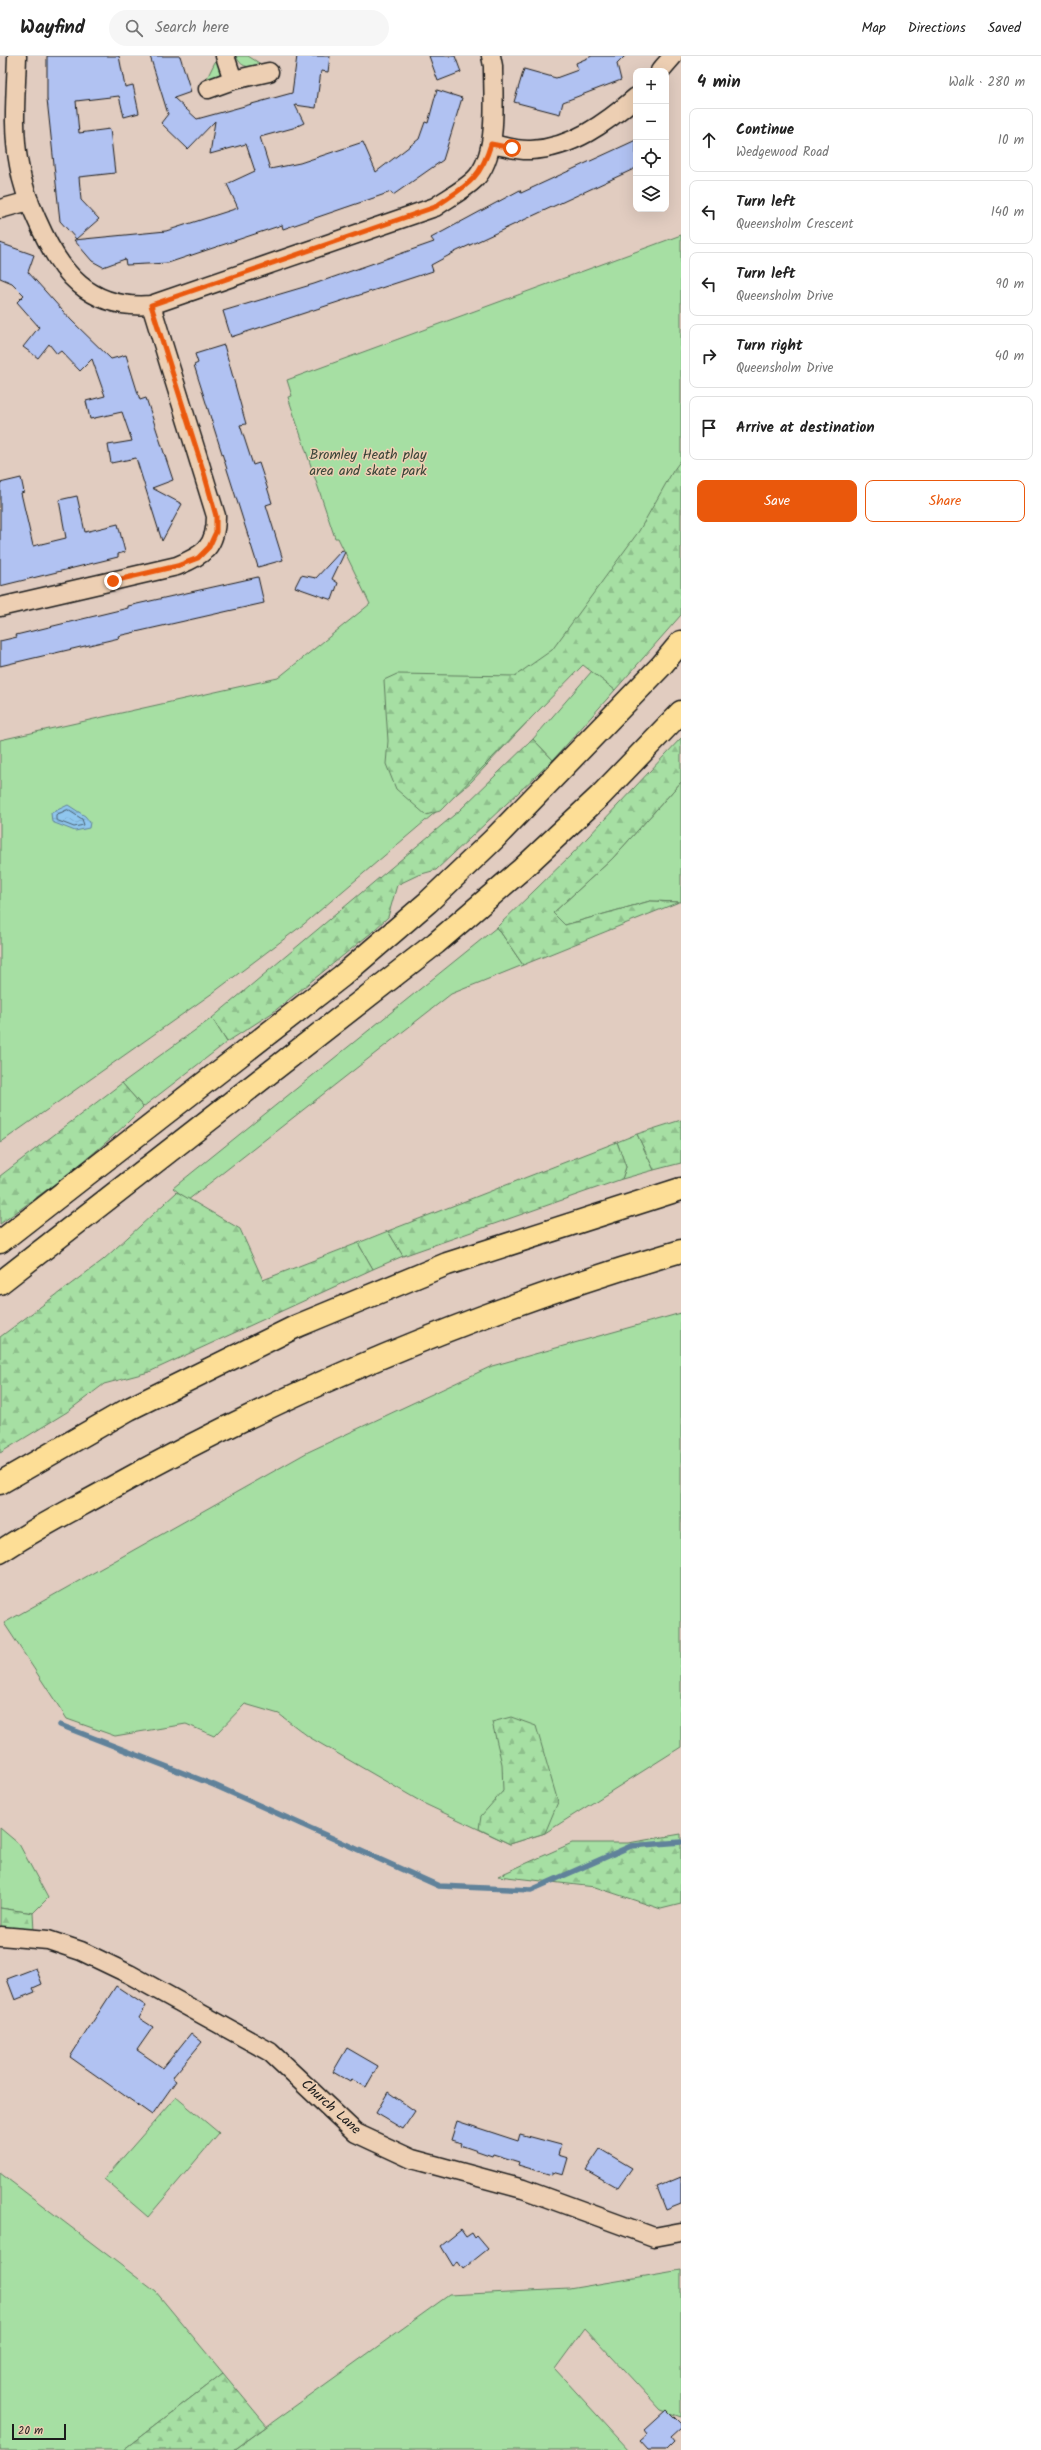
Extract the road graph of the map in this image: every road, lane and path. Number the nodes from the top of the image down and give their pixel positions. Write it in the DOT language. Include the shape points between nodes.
graph roads {
  1 [pos="17,56"];
  2 [pos="225,56"];
  3 [pos="491,56"];
  4 [pos="673,56"];
  5 [pos="663,68"];
  6 [pos="268,72"];
  7 [pos="233,80"];
  8 [pos="208,89"];
  9 [pos="633,100"];
  10 [pos="491,144"];
  11 [pos="29,202"];
  12 [pos="0,209"];
  13 [pos="151,305"];
  14 [pos="0,607"];
  15 [pos="681,642"];
  16 [pos="681,712"];
  17 [pos="681,1188"];
  18 [pos="0,1242"];
  19 [pos="681,1251"];
  20 [pos="0,1282"];
  21 [pos="0,1483"];
  22 [pos="0,1552"];
  23 [pos="0,1936"];
  24 [pos="681,2232"];
  1 -- 11 [label="street" via="15,121 19,166"];
  2 -- 7 [label="street"];
  3 -- 10 [label="street"];
  4 -- 5 [label="street"];
  6 -- 7 [label="street"];
  7 -- 8 [label="street"];
  9 -- 10 [label="street" via="609,120 571,141 530,150"];
  10 -- 13 [label="street" via="485,164 475,179 435,207"];
  11 -- 12 [label="street"];
  11 -- 13 [label="street" via="48,243 70,277 97,297 129,307"];
  13 -- 14 [label="street" via="216,516 216,532 209,547 198,558 177,566"];
  15 -- 18 [label="highway" via="661,666 494,839 428,902 342,976"];
  16 -- 20 [label="highway" via="600,796 533,859 436,943"];
  17 -- 21 [label="highway" via="447,1264 297,1326 129,1409"];
  19 -- 22 [label="highway" via="480,1317 323,1381 162,1460"];
  23 -- 24 [label="street, Church Lane" via="48,1940 81,1951 136,1978 270,2052 356,2133 412,2159 523,2189 654,2237"];
}
